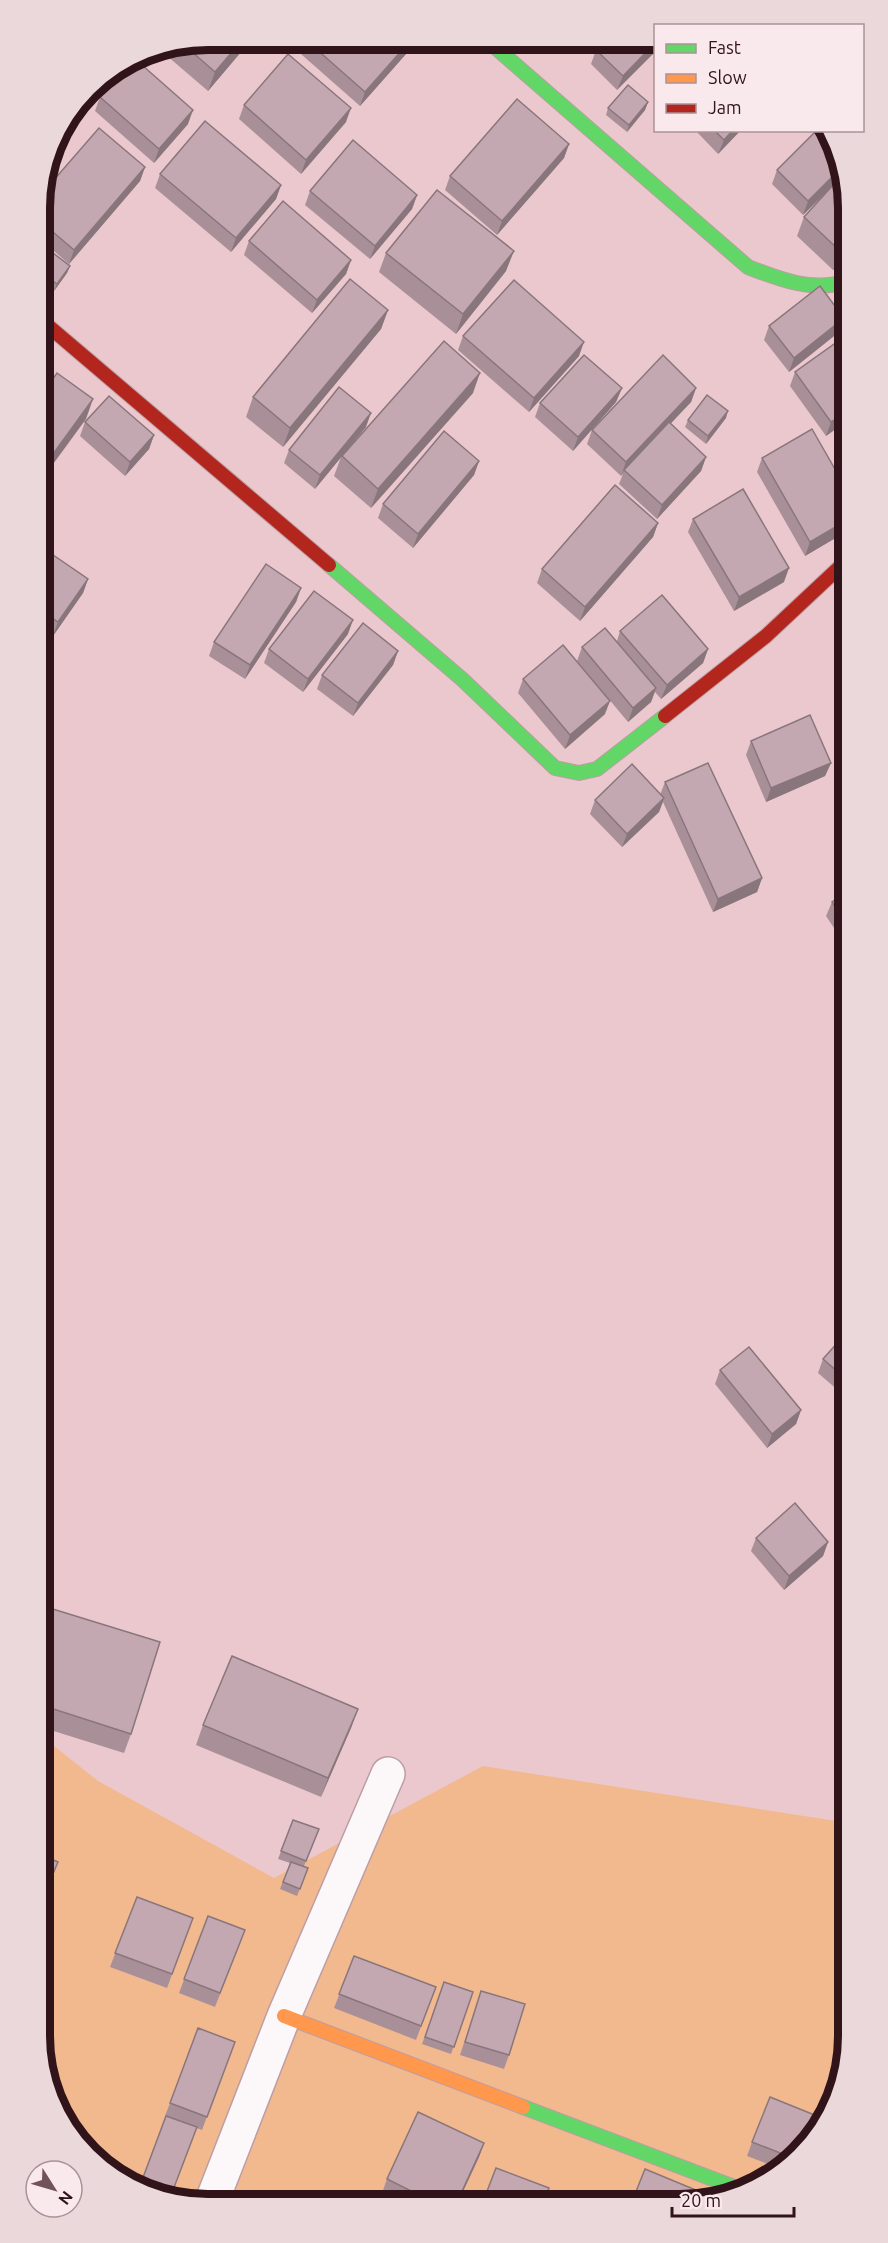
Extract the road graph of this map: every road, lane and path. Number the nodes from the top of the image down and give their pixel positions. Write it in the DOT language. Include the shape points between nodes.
graph roads {
  1 [pos="497,49"];
  2 [pos="838,284"];
  3 [pos="50,327"];
  4 [pos="838,569"];
  5 [pos="387,1774"];
  6 [pos="284,2016"];
  7 [pos="729,2185"];
  8 [pos="216,2194"];
  1 -- 2 [label="street" via="748,267 785,281"];
  3 -- 4 [label="street" via="463,680 555,768 579,773 597,769 766,636"];
  5 -- 6 [label="street"];
  6 -- 7 [label="street"];
  6 -- 8 [label="street"];
}
